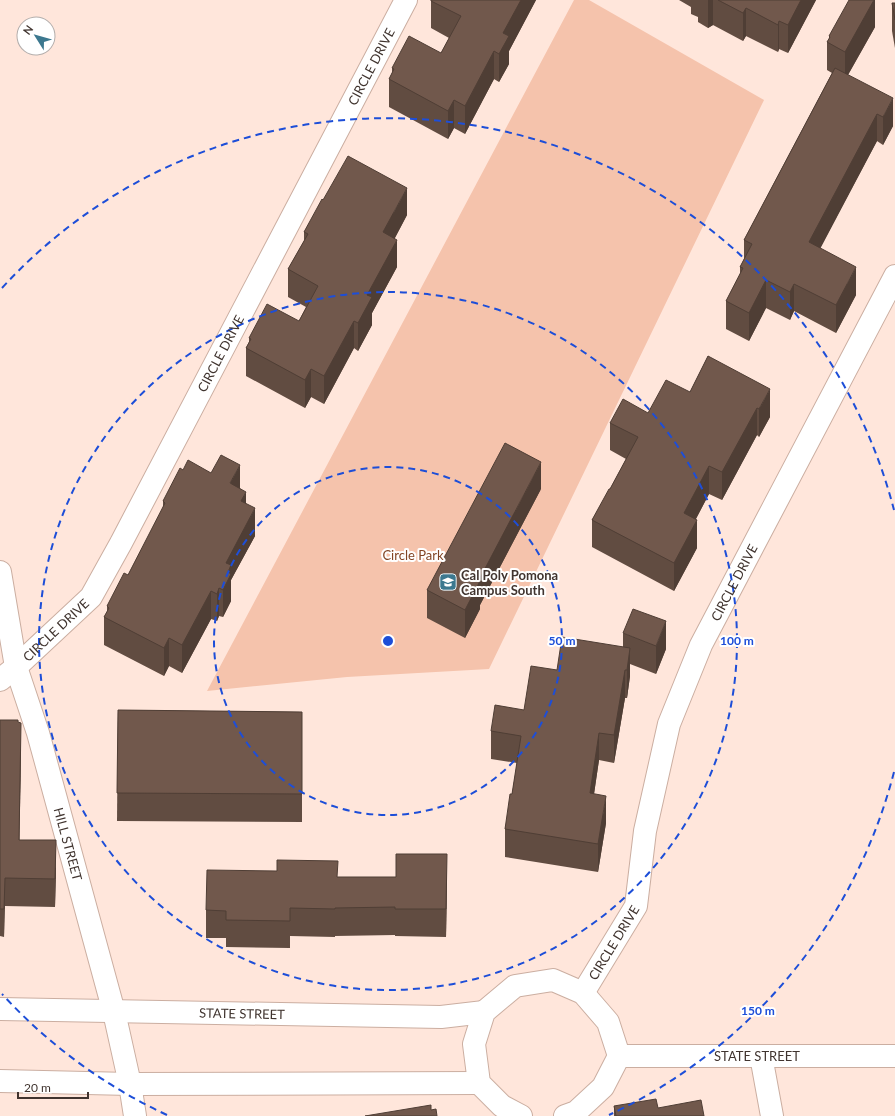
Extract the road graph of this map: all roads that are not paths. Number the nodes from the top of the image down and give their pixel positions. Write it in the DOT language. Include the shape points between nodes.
graph roads {
  1 [pos="406,0"];
  2 [pos="895,276"];
  3 [pos="0,572"];
  4 [pos="8,673"];
  5 [pos="583,993"];
  6 [pos="0,1009"];
  7 [pos="114,1012"];
  8 [pos="484,1012"];
  9 [pos="618,1056"];
  10 [pos="761,1056"];
  11 [pos="895,1056"];
  12 [pos="0,1081"];
  13 [pos="479,1083"];
  14 [pos="130,1084"];
  15 [pos="135,1116"];
  16 [pos="521,1116"];
  17 [pos="565,1116"];
  18 [pos="772,1116"];
  1 -- 4 [label="street, CIRCLE DRIVE" via="91,597"];
  2 -- 5 [label="street, CIRCLE DRIVE" via="701,644 669,724 645,831 636,906"];
  3 -- 4 [label="street, HILL STREET"];
  4 -- 7 [label="street, HILL STREET" via="38,733"];
  5 -- 8 [label="street" via="553,980 515,986"];
  5 -- 9 [label="street" via="608,1022"];
  6 -- 7 [label="street, STATE STREET"];
  7 -- 8 [label="street, STATE STREET" via="441,1018"];
  7 -- 14 [label="street, HILL STREET"];
  8 -- 13 [label="street" via="474,1044"];
  9 -- 10 [label="street, STATE STREET"];
  9 -- 17 [label="street" via="603,1087 576,1112"];
  10 -- 11 [label="street, STATE STREET"];
  10 -- 18 [label="street"];
  12 -- 14 [label="street"];
  13 -- 14 [label="street"];
  13 -- 16 [label="street" via="502,1106"];
  14 -- 15 [label="street, HILL STREET"];
}
